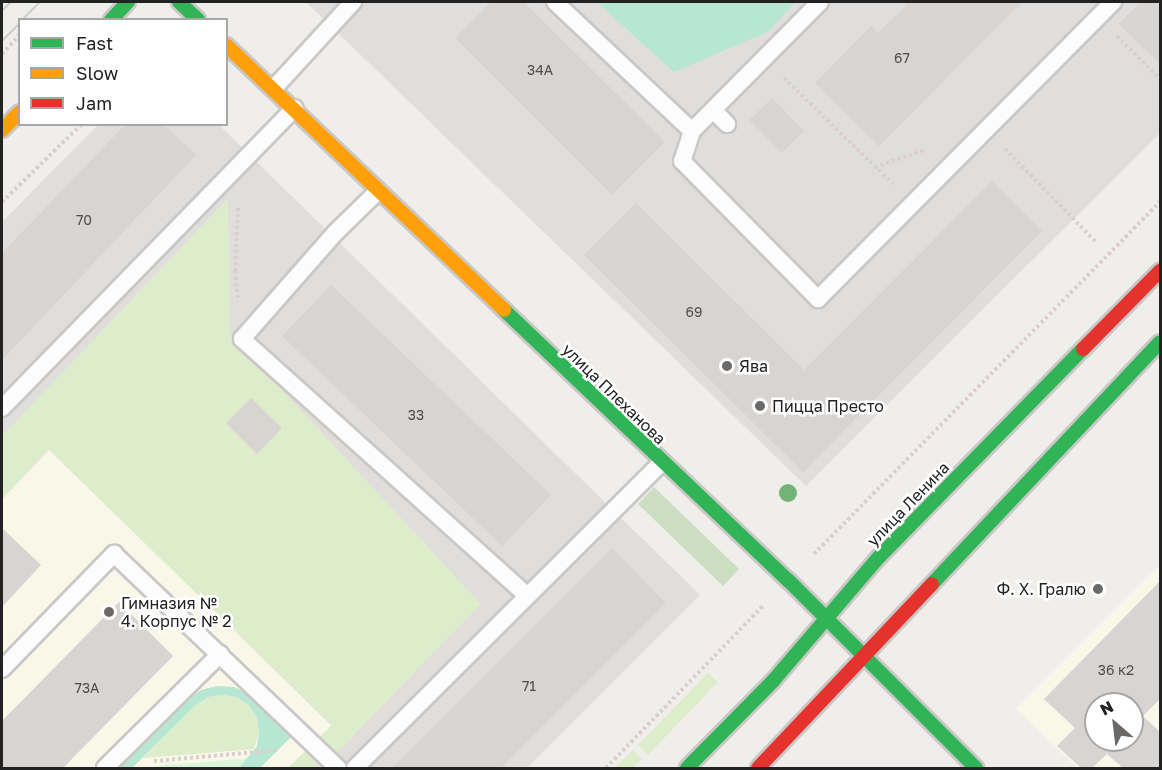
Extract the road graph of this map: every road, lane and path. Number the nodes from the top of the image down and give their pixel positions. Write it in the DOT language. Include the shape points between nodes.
graph roads {
  1 [pos="129,2"];
  2 [pos="179,2"];
  3 [pos="353,2"];
  4 [pos="555,2"];
  5 [pos="820,2"];
  6 [pos="1113,2"];
  7 [pos="1098,17"];
  8 [pos="113,18"];
  9 [pos="196,18"];
  10 [pos="18,37"];
  11 [pos="228,47"];
  12 [pos="2,54"];
  13 [pos="764,59"];
  14 [pos="1161,79"];
  15 [pos="274,88"];
  16 [pos="295,108"];
  17 [pos="713,110"];
  18 [pos="18,114"];
  19 [pos="727,124"];
  20 [pos="80,126"];
  21 [pos="2,130"];
  22 [pos="986,130"];
  23 [pos="692,131"];
  24 [pos="930,149"];
  25 [pos="240,164"];
  26 [pos="875,167"];
  27 [pos="378,191"];
  28 [pos="2,202"];
  29 [pos="1161,202"];
  30 [pos="913,203"];
  31 [pos="1097,243"];
  32 [pos="1161,272"];
  33 [pos="242,339"];
  34 [pos="1161,342"];
  35 [pos="2,408"];
  36 [pos="662,462"];
  37 [pos="817,551"];
  38 [pos="527,596"];
  39 [pos="762,607"];
  40 [pos="828,619"];
  41 [pos="220,654"];
  42 [pos="864,657"];
  43 [pos="2,669"];
  44 [pos="306,736"];
  45 [pos="106,767"];
  46 [pos="338,768"];
  47 [pos="355,768"];
  48 [pos="606,768"];
  49 [pos="687,768"];
  50 [pos="758,768"];
  51 [pos="976,768"];
  1 -- 8 [label="main road"];
  2 -- 9 [label="main road"];
  3 -- 15 [label="lane"];
  4 -- 23 [label="lane"];
  5 -- 13 [label="lane"];
  6 -- 7 [label="lane"];
  7 -- 14 [label="path"];
  7 -- 22 [label="lane"];
  10 -- 12 [label="path"];
  11 -- 15 [label="main road, улица Плеханова"];
  13 -- 17 [label="lane"];
  13 -- 26 [label="path"];
  15 -- 16 [label="main road, улица Плеханова"];
  16 -- 25 [label="lane"];
  16 -- 27 [label="main road, улица Плеханова"];
  17 -- 19 [label="lane"];
  17 -- 23 [label="lane"];
  18 -- 21 [label="main road"];
  20 -- 28 [label="path"];
  22 -- 30 [label="lane"];
  22 -- 31 [label="path"];
  23 -- 30 [label="lane" via="682,161 818,299"];
  24 -- 26 [label="path"];
  25 -- 33 [label="path" via="235,271"];
  25 -- 35 [label="lane"];
  26 -- 30 [label="path"];
  27 -- 33 [label="lane" via="334,233"];
  27 -- 36 [label="main road, улица Плеханова"];
  29 -- 37 [label="path"];
  32 -- 40 [label="main road, улица Ленина" via="879,557"];
  33 -- 38 [label="lane"];
  34 -- 42 [label="main road"];
  36 -- 38 [label="lane"];
  36 -- 40 [label="main road, улица Плеханова"];
  38 -- 47 [label="lane"];
  39 -- 48 [label="path"];
  40 -- 42 [label="main road, улица Плеханова"];
  40 -- 49 [label="main road, улица Ленина"];
  41 -- 43 [label="lane" via="114,554"];
  41 -- 44 [label="lane"];
  41 -- 45 [label="lane"];
  42 -- 50 [label="main road"];
  42 -- 51 [label="main road, улица Плеханова"];
  44 -- 45 [label="path" via="294,749"];
  44 -- 46 [label="lane"];
}
